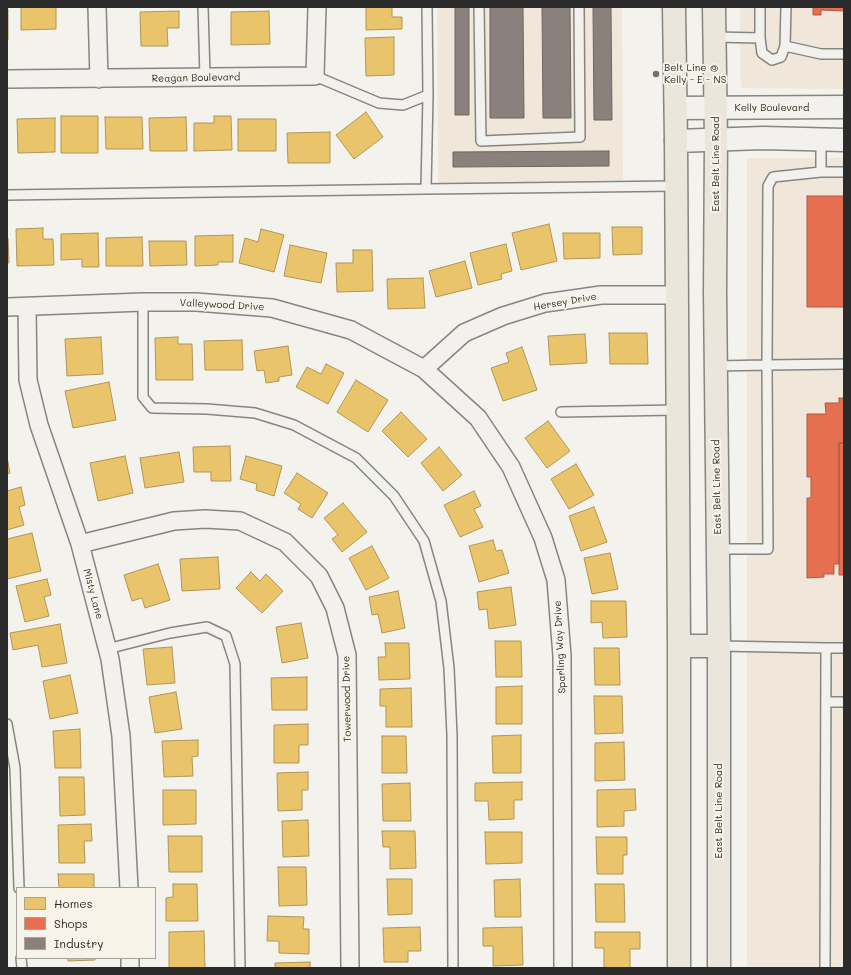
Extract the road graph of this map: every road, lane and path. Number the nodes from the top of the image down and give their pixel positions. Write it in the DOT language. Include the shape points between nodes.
graph roads {
  1 [pos="98,7"];
  2 [pos="203,7"];
  3 [pos="317,7"];
  4 [pos="427,7"];
  5 [pos="479,7"];
  6 [pos="579,7"];
  7 [pos="674,7"];
  8 [pos="714,7"];
  9 [pos="760,7"];
  10 [pos="786,7"];
  11 [pos="714,37"];
  12 [pos="760,38"];
  13 [pos="785,46"];
  14 [pos="844,54"];
  15 [pos="315,76"];
  16 [pos="205,77"];
  17 [pos="7,79"];
  18 [pos="99,79"];
  19 [pos="428,95"];
  20 [pos="844,107"];
  21 [pos="676,108"];
  22 [pos="716,108"];
  23 [pos="716,140"];
  24 [pos="821,140"];
  25 [pos="844,140"];
  26 [pos="676,141"];
  27 [pos="821,172"];
  28 [pos="844,172"];
  29 [pos="676,186"];
  30 [pos="426,189"];
  31 [pos="7,194"];
  32 [pos="676,296"];
  33 [pos="143,302"];
  34 [pos="7,307"];
  35 [pos="27,307"];
  36 [pos="844,364"];
  37 [pos="767,365"];
  38 [pos="716,366"];
  39 [pos="424,369"];
  40 [pos="677,410"];
  41 [pos="561,412"];
  42 [pos="80,544"];
  43 [pos="718,549"];
  44 [pos="679,646"];
  45 [pos="719,646"];
  46 [pos="826,648"];
  47 [pos="844,648"];
  48 [pos="107,649"];
  49 [pos="827,702"];
  50 [pos="844,702"];
  51 [pos="7,724"];
  52 [pos="19,887"];
  53 [pos="129,887"];
  54 [pos="240,968"];
  55 [pos="350,968"];
  56 [pos="453,968"];
  57 [pos="563,968"];
  58 [pos="679,968"];
  59 [pos="719,968"];
  60 [pos="824,968"];
  1 -- 18 [label="street"];
  2 -- 16 [label="lane"];
  3 -- 15 [label="street"];
  4 -- 19 [label="lane"];
  5 -- 6 [label="lane" via="481,141 580,137"];
  7 -- 21 [label="main road"];
  8 -- 11 [label="main road, East Belt Line Road"];
  9 -- 12 [label="lane"];
  10 -- 13 [label="lane"];
  11 -- 12 [label="lane"];
  11 -- 22 [label="main road, East Belt Line Road"];
  12 -- 13 [label="lane" via="762,53 772,60 781,57"];
  13 -- 14 [label="lane" via="821,54"];
  15 -- 16 [label="street, Reagan Boulevard"];
  15 -- 19 [label="lane" via="379,103 403,106"];
  16 -- 18 [label="street, Reagan Boulevard"];
  17 -- 18 [label="street, Reagan Boulevard"];
  19 -- 30 [label="lane"];
  20 -- 22 [label="street, Kelly Boulevard"];
  21 -- 22 [label="street, Kelly Boulevard"];
  21 -- 26 [label="main road"];
  22 -- 23 [label="main road, East Belt Line Road"];
  23 -- 24 [label="street"];
  23 -- 26 [label="street"];
  23 -- 38 [label="main road, East Belt Line Road"];
  24 -- 25 [label="street"];
  24 -- 27 [label="lane"];
  26 -- 29 [label="main road"];
  27 -- 28 [label="lane"];
  27 -- 37 [label="lane" via="773,177 768,186"];
  29 -- 30 [label="lane"];
  29 -- 32 [label="main road"];
  30 -- 31 [label="lane"];
  32 -- 39 [label="street, Hersey Drive" via="601,295 545,303 503,316 464,333"];
  32 -- 40 [label="main road"];
  33 -- 35 [label="street, Valleywood Drive"];
  33 -- 39 [label="street, Valleywood Drive" via="196,302 272,308 350,330"];
  33 -- 56 [label="lane" via="143,397 152,408 255,413 294,425 356,458 394,496 424,541 440,601 450,668"];
  34 -- 35 [label="street, Valleywood Drive"];
  35 -- 42 [label="street, Misty Lane" via="28,380 39,425"];
  36 -- 37 [label="lane"];
  37 -- 38 [label="lane"];
  37 -- 43 [label="lane" via="768,549"];
  38 -- 43 [label="main road, East Belt Line Road"];
  39 -- 57 [label="street, Sparling Way Drive" via="478,418 511,467 543,538 556,580 562,656"];
  40 -- 41 [label="lane"];
  40 -- 44 [label="main road"];
  42 -- 48 [label="street, Misty Lane"];
  42 -- 55 [label="street, Towerwood Drive" via="174,521 240,521 285,542 319,576 336,608 347,655"];
  43 -- 45 [label="main road, East Belt Line Road"];
  44 -- 45 [label="main road"];
  44 -- 58 [label="main road"];
  45 -- 46 [label="lane"];
  45 -- 59 [label="main road, East Belt Line Road"];
  46 -- 47 [label="lane"];
  46 -- 49 [label="lane"];
  48 -- 53 [label="street, Misty Lane" via="121,736"];
  48 -- 54 [label="lane" via="170,633 207,628 226,636 235,664"];
  49 -- 50 [label="lane"];
  49 -- 60 [label="lane"];
  51 -- 52 [label="lane" via="15,768"];
}
